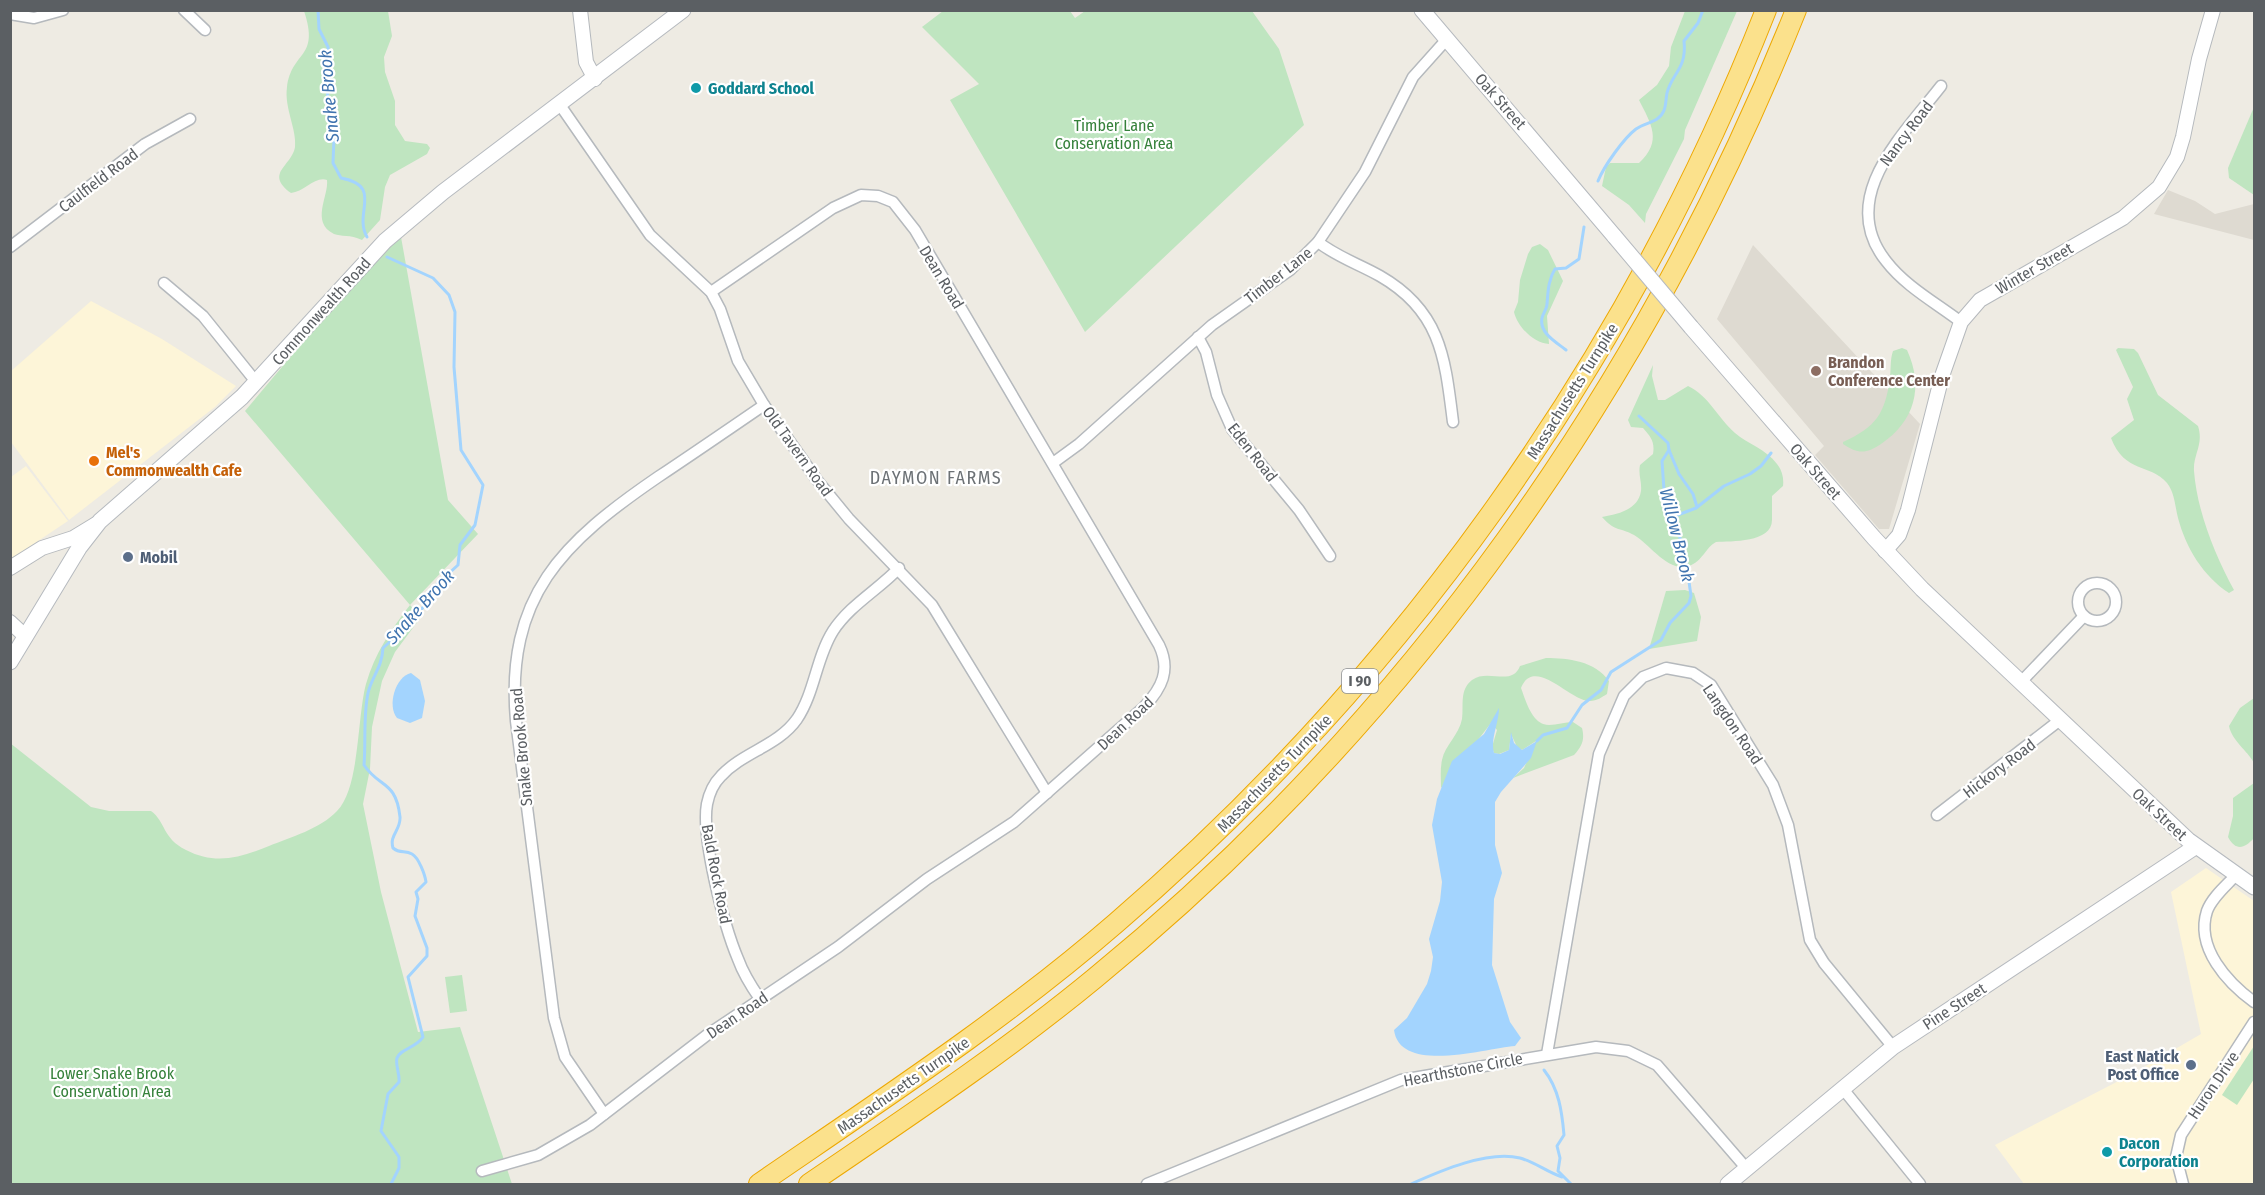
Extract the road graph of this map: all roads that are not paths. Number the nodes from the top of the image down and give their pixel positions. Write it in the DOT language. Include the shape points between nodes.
graph roads {
  1 [pos="63,10"];
  2 [pos="184,10"];
  3 [pos="580,10"];
  4 [pos="683,10"];
  5 [pos="1766,10"];
  6 [pos="1796,10"];
  7 [pos="2213,10"];
  8 [pos="1425,11"];
  9 [pos="10,14"];
  10 [pos="205,30"];
  11 [pos="1447,39"];
  12 [pos="595,79"];
  13 [pos="1941,87"];
  14 [pos="560,105"];
  15 [pos="190,119"];
  16 [pos="1318,242"];
  17 [pos="10,247"];
  18 [pos="164,283"];
  19 [pos="711,292"];
  20 [pos="1961,322"];
  21 [pos="1198,337"];
  22 [pos="257,383"];
  23 [pos="764,405"];
  24 [pos="1453,422"];
  25 [pos="1053,463"];
  26 [pos="100,521"];
  27 [pos="1885,551"];
  28 [pos="1330,556"];
  29 [pos="10,568"];
  30 [pos="899,568"];
  31 [pos="2084,616"];
  32 [pos="10,622"];
  33 [pos="25,636"];
  34 [pos="10,662"];
  35 [pos="2020,683"];
  36 [pos="2060,720"];
  37 [pos="1047,794"];
  38 [pos="1937,815"];
  39 [pos="2195,847"];
  40 [pos="2236,874"];
  41 [pos="2254,887"];
  42 [pos="760,999"];
  43 [pos="2254,1002"];
  44 [pos="2254,1022"];
  45 [pos="1893,1047"];
  46 [pos="1547,1054"];
  47 [pos="1843,1089"];
  48 [pos="604,1114"];
  49 [pos="1747,1169"];
  50 [pos="483,1171"];
  51 [pos="759,1185"];
  52 [pos="809,1185"];
  53 [pos="1147,1185"];
  54 [pos="1728,1185"];
  55 [pos="1920,1185"];
  56 [pos="2183,1185"];
  1 -- 9 [label="street" via="34,18"];
  2 -- 10 [label="street"];
  3 -- 12 [label="street" via="586,62"];
  4 -- 12 [label="main road, Commonwealth Road"];
  5 -- 51 [label="highway, Massachusetts Turnpike / I 90" via="1670,222 1587,369 1495,510 1373,665 1246,804 1114,925 967,1041"];
  6 -- 52 [label="highway, Massachusetts Turnpike / I 90" via="1718,189 1633,348 1532,507 1405,672 1266,824 1125,953 1007,1047"];
  7 -- 20 [label="street, Winter Street" via="2177,157 2159,187 2122,218 1980,300"];
  8 -- 11 [label="main road, Oak Street"];
  11 -- 16 [label="street, Timber Lane" via="1413,77 1365,172"];
  11 -- 27 [label="main road, Oak Street, bridge"];
  12 -- 14 [label="main road, Commonwealth Road"];
  13 -- 20 [label="street, Nancy Road" via="1881,165 1870,193 1869,221 1886,262"];
  14 -- 19 [label="street, Old Tavern Road" via="646,230"];
  14 -- 22 [label="main road, Commonwealth Road" via="391,236"];
  15 -- 17 [label="street, Caulfield Road" via="145,144"];
  16 -- 21 [label="street, Timber Lane" via="1290,270"];
  16 -- 24 [label="street" via="1386,280 1423,311 1443,356"];
  18 -- 22 [label="street" via="203,316"];
  19 -- 23 [label="street, Old Tavern Road" via="738,361"];
  19 -- 25 [label="street, Dean Road" via="842,202 870,195 893,202 915,230"];
  20 -- 27 [label="street, Winter Street" via="1942,376 1908,510 1899,535"];
  21 -- 25 [label="street, Timber Lane"];
  21 -- 28 [label="street, Eden Road" via="1232,429 1299,510"];
  22 -- 26 [label="main road, Commonwealth Road"];
  23 -- 30 [label="street, Old Tavern Road" via="826,491"];
  23 -- 48 [label="street, Snake Brook Road" via="621,502 575,540 538,592 518,650 514,685 516,721 554,1018 569,1063"];
  25 -- 37 [label="street, Dean Road" via="1159,645 1165,671 1156,693 1144,707"];
  26 -- 29 [label="street"];
  26 -- 33 [label="main road, Commonwealth Road"];
  27 -- 35 [label="main road, Oak Street"];
  30 -- 37 [label="street, Old Tavern Road" via="941,617"];
  30 -- 42 [label="street, Bald Rock Road" via="838,624 808,699 789,728 729,768 715,783 707,802 710,851 728,931 738,960"];
  31 -- 35 [label="street"];
  32 -- 33 [label="street"];
  33 -- 34 [label="main road, Commonwealth Road"];
  35 -- 36 [label="main road, Oak Street"];
  36 -- 38 [label="street, Hickory Road"];
  36 -- 39 [label="main road, Oak Street"];
  37 -- 42 [label="street, Dean Road" via="1001,831"];
  39 -- 40 [label="main road, Oak Street"];
  39 -- 45 [label="main road, Pine Street"];
  40 -- 41 [label="main road, Oak Street"];
  40 -- 43 [label="street" via="2208,910 2207,937 2225,977"];
  42 -- 48 [label="street, Dean Road"];
  44 -- 56 [label="street, Huron Drive" via="2181,1135 2176,1157"];
  45 -- 46 [label="street, Langdon Road" via="1824,963 1810,940 1788,825 1773,785 1711,685 1693,673 1666,668 1633,685 1614,715 1599,754"];
  45 -- 47 [label="main road, Pine Street"];
  46 -- 49 [label="street, Hearthstone Circle" via="1605,1047 1647,1058 1672,1080"];
  46 -- 53 [label="street, Hearthstone Circle" via="1401,1080"];
  47 -- 49 [label="main road, Pine Street"];
  47 -- 55 [label="street"];
  48 -- 50 [label="street, Dean Road" via="544,1152"];
  49 -- 54 [label="main road, Pine Street"];
}
